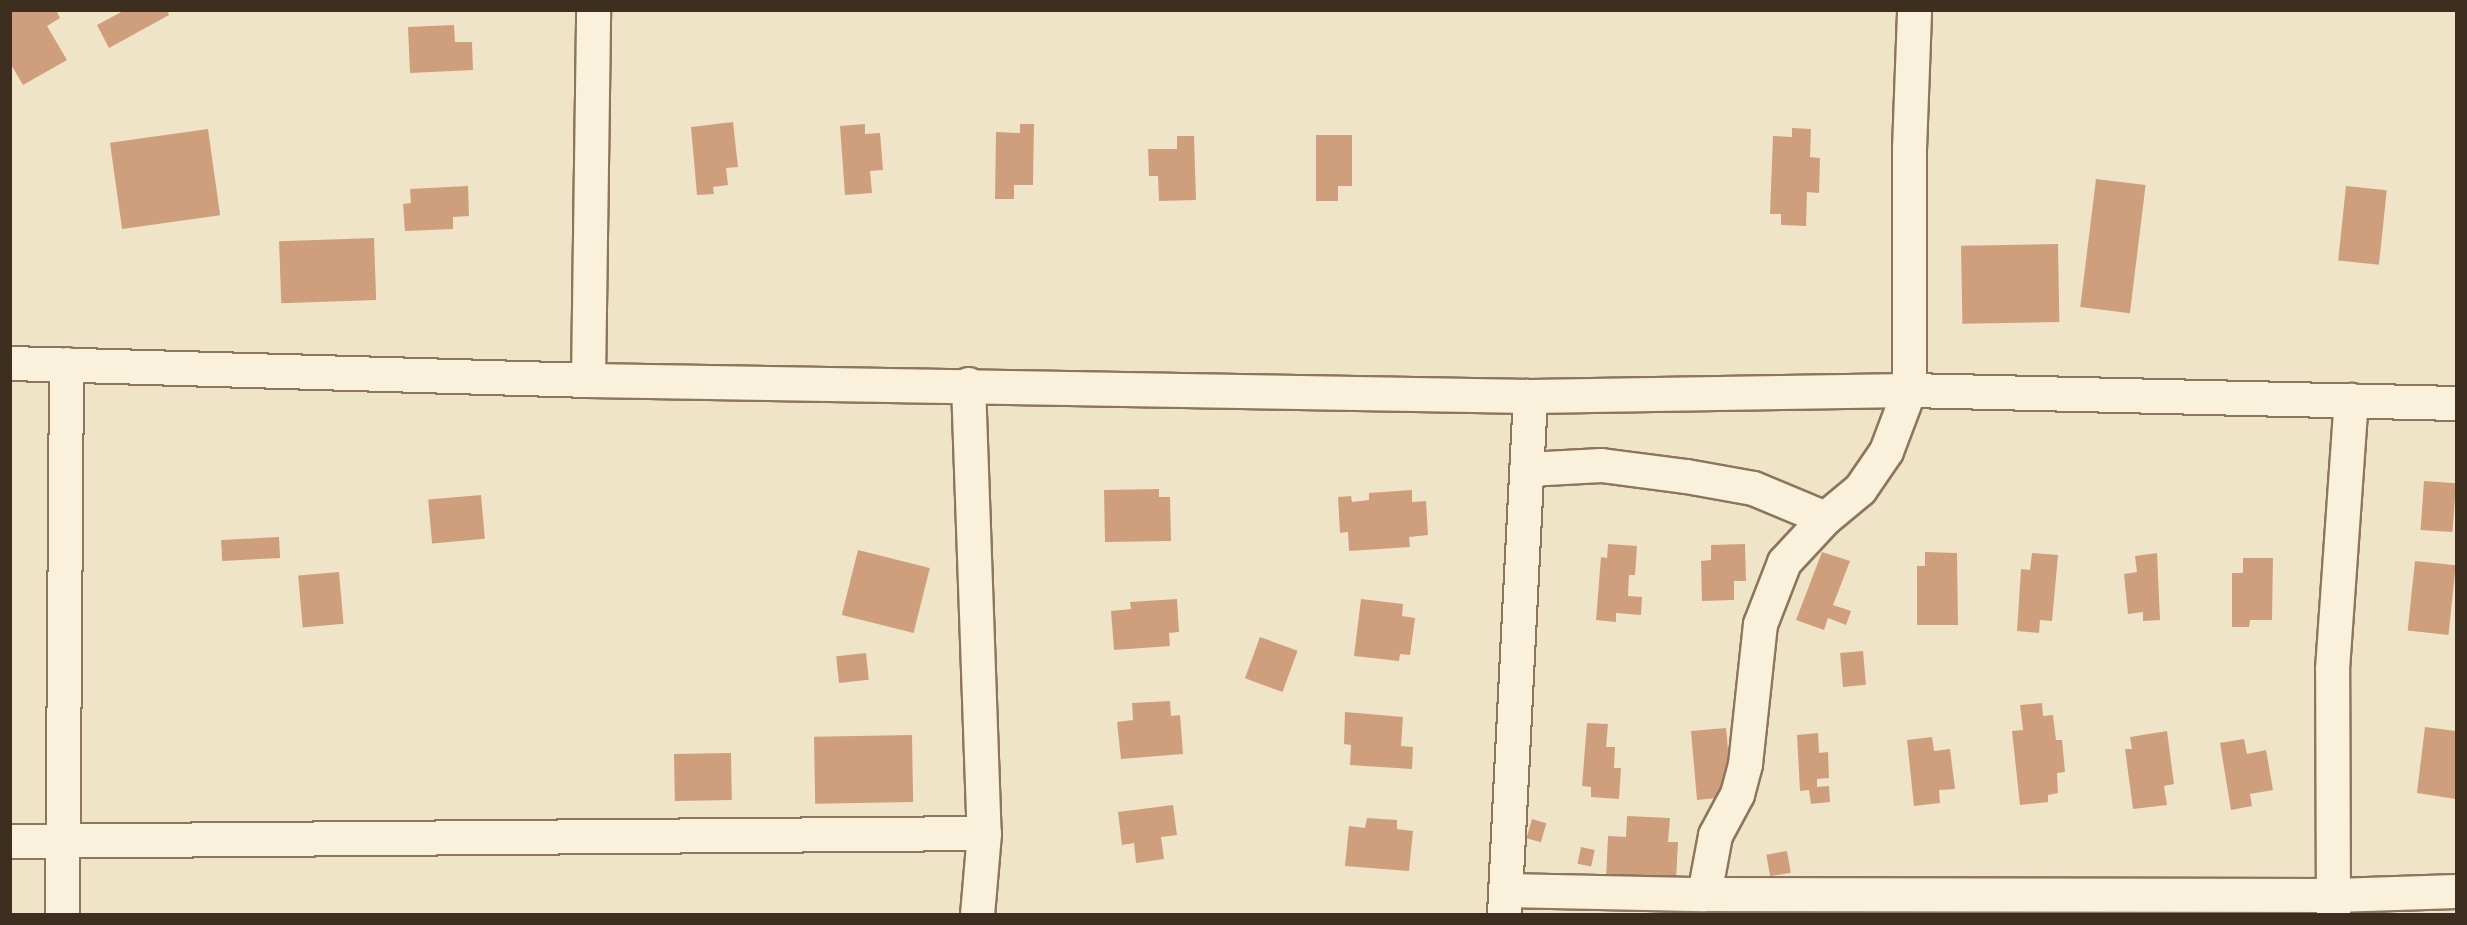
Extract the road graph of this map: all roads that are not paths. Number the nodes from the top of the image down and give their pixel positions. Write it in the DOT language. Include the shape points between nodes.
graph roads {
  1 [pos="593,10"];
  2 [pos="1914,10"];
  3 [pos="10,363"];
  4 [pos="66,364"];
  5 [pos="588,380"];
  6 [pos="968,384"];
  7 [pos="1910,390"];
  8 [pos="1530,396"];
  9 [pos="2351,400"];
  10 [pos="2457,403"];
  11 [pos="1527,469"];
  12 [pos="1825,518"];
  13 [pos="984,832"];
  14 [pos="64,840"];
  15 [pos="10,841"];
  16 [pos="2457,891"];
  17 [pos="1704,894"];
  18 [pos="1505,902"];
  19 [pos="2334,905"];
  20 [pos="62,915"];
  21 [pos="977,915"];
  1 -- 5 [label="street"];
  2 -- 7 [label="street" via="1909,149"];
  3 -- 4 [label="street"];
  4 -- 5 [label="street"];
  4 -- 14 [label="street"];
  5 -- 6 [label="street"];
  6 -- 8 [label="street"];
  6 -- 13 [label="street"];
  7 -- 8 [label="street"];
  7 -- 9 [label="street"];
  7 -- 12 [label="street" via="1886,452 1860,489"];
  8 -- 11 [label="street"];
  9 -- 10 [label="street"];
  9 -- 19 [label="street" via="2332,669"];
  11 -- 12 [label="street" via="1601,465 1686,476 1753,488"];
  11 -- 18 [label="street"];
  12 -- 17 [label="street" via="1784,562 1760,624 1745,764 1737,794 1715,835"];
  13 -- 14 [label="street"];
  13 -- 21 [label="street"];
  14 -- 15 [label="street"];
  14 -- 20 [label="street"];
  16 -- 19 [label="street"];
  17 -- 18 [label="street"];
  17 -- 19 [label="street"];
}
